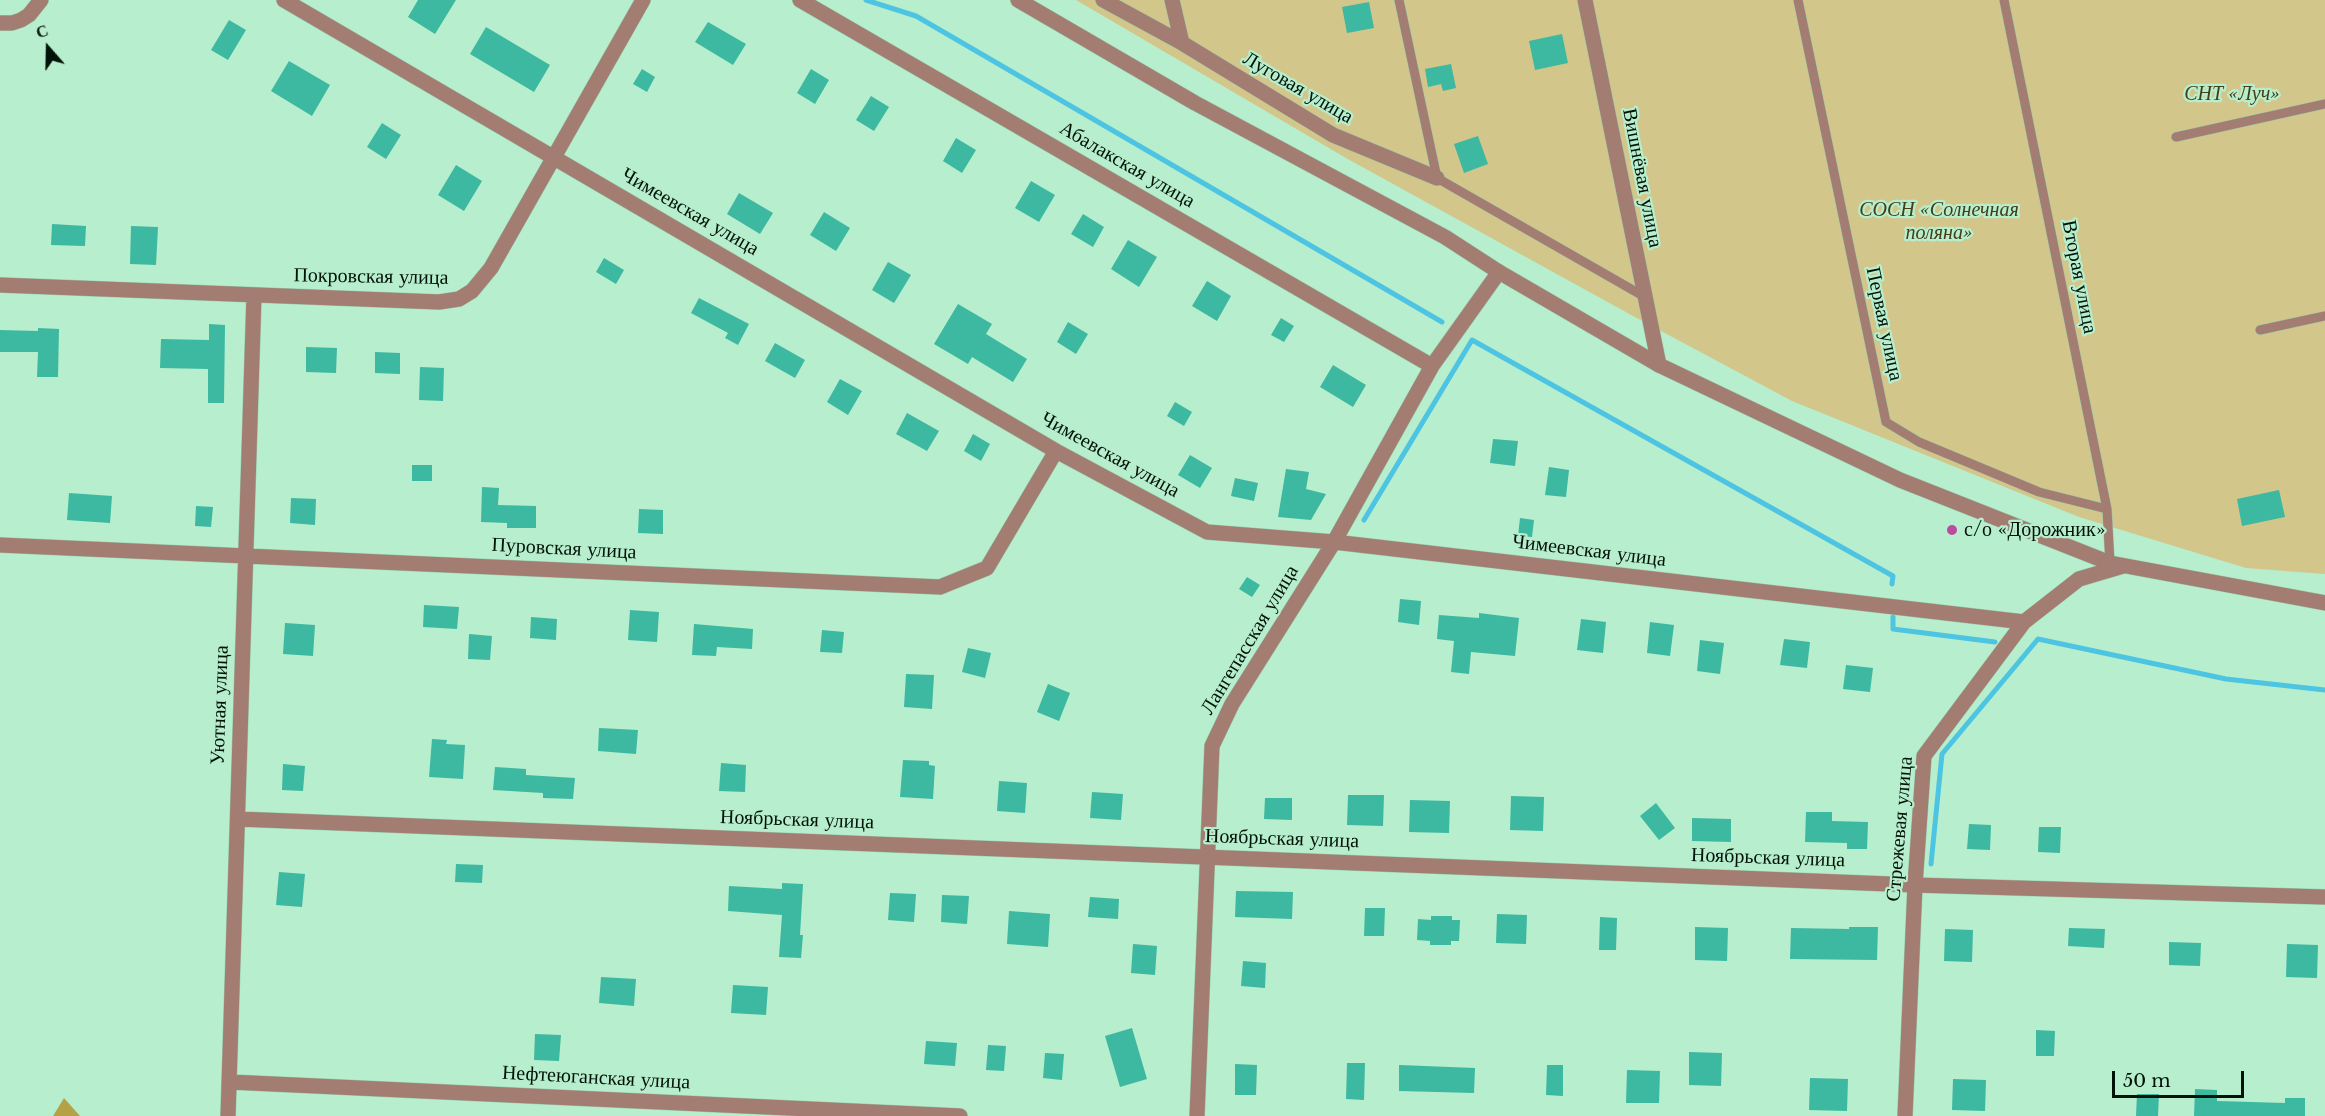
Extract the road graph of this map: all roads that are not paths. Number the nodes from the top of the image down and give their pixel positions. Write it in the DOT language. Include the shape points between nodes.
graph roads {
  1 [pos="41,0"];
  2 [pos="284,0"];
  3 [pos="643,0"];
  4 [pos="800,0"];
  5 [pos="1018,0"];
  6 [pos="1103,0"];
  7 [pos="1172,0"];
  8 [pos="1399,0"];
  9 [pos="1585,0"];
  10 [pos="1798,0"];
  11 [pos="2004,0"];
  12 [pos="0,22"];
  13 [pos="1182,43"];
  14 [pos="2325,104"];
  15 [pos="2176,137"];
  16 [pos="555,158"];
  17 [pos="1437,178"];
  18 [pos="1499,272"];
  19 [pos="0,285"];
  20 [pos="254,295"];
  21 [pos="1645,297"];
  22 [pos="2325,316"];
  23 [pos="2260,330"];
  24 [pos="1659,365"];
  25 [pos="1432,366"];
  26 [pos="1056,451"];
  27 [pos="2107,509"];
  28 [pos="1334,542"];
  29 [pos="0,545"];
  30 [pos="246,556"];
  31 [pos="2117,565"];
  32 [pos="2325,603"];
  33 [pos="2024,622"];
  34 [pos="238,819"];
  35 [pos="1207,857"];
  36 [pos="1915,885"];
  37 [pos="2325,897"];
  38 [pos="230,1082"];
  39 [pos="228,1116"];
  40 [pos="960,1116"];
  41 [pos="1197,1116"];
  42 [pos="1905,1116"];
  1 -- 12 [label="street" via="21,20"];
  2 -- 16 [label="street, Чимеевская улица"];
  3 -- 16 [label="street, Покровская улица"];
  4 -- 25 [label="street, Абалакская улица"];
  5 -- 18 [label="street" via="1195,103 1445,237"];
  6 -- 13 [label="street, Луговая улица"];
  7 -- 13 [label="street"];
  8 -- 17 [label="lane"];
  9 -- 21 [label="street, Вишнёвая улица"];
  10 -- 27 [label="lane, Первая улица" via="1886,422 1919,442 2039,492"];
  11 -- 27 [label="lane, Вторая улица"];
  13 -- 17 [label="street, Луговая улица" via="1333,135"];
  14 -- 15 [label="lane"];
  16 -- 20 [label="street, Покровская улица" via="491,268 472,291 459,299 439,303"];
  16 -- 26 [label="street, Чимеевская улица"];
  17 -- 21 [label="lane"];
  18 -- 24 [label="street"];
  18 -- 25 [label="street, Лангепасская улица"];
  19 -- 20 [label="street, Покровская улица"];
  20 -- 30 [label="street, Уютная улица"];
  21 -- 24 [label="street, Вишнёвая улица"];
  22 -- 23 [label="lane"];
  24 -- 31 [label="street" via="1900,480"];
  25 -- 28 [label="street, Лангепасская улица"];
  26 -- 28 [label="street, Чимеевская улица" via="1207,532"];
  26 -- 30 [label="street, Пуровская улица" via="987,568 940,587"];
  27 -- 31 [label="lane, Вторая улица"];
  28 -- 33 [label="street, Чимеевская улица"];
  28 -- 35 [label="street, Лангепасская улица" via="1232,704 1212,746"];
  29 -- 30 [label="street, Пуровская улица"];
  30 -- 34 [label="street, Уютная улица"];
  31 -- 32 [label="street"];
  31 -- 33 [label="street, Стрежевая улица" via="2079,579"];
  33 -- 36 [label="street, Стрежевая улица" via="1924,756"];
  34 -- 35 [label="street, Ноябрьская улица"];
  34 -- 38 [label="street, Уютная улица"];
  35 -- 36 [label="street, Ноябрьская улица"];
  35 -- 41 [label="street, Лангепасская улица"];
  36 -- 37 [label="street, Ноябрьская улица"];
  36 -- 42 [label="street, Стрежевая улица"];
  38 -- 39 [label="street, Уютная улица"];
  38 -- 40 [label="street, Нефтеюганская улица"];
}
